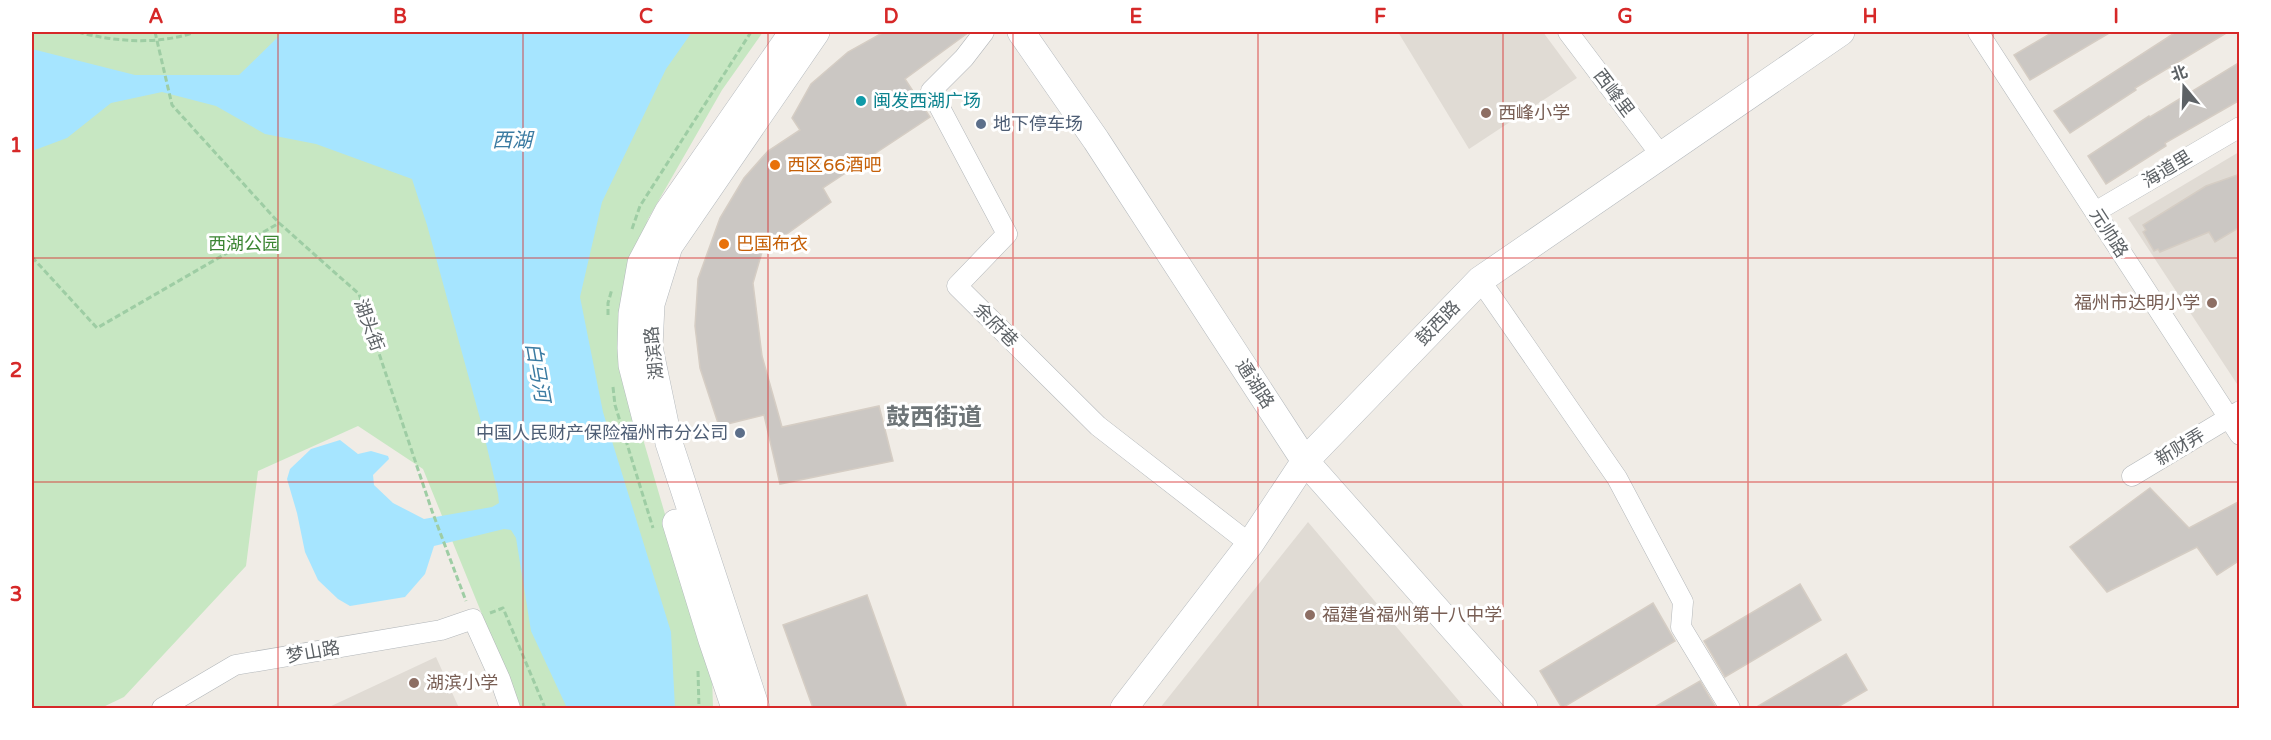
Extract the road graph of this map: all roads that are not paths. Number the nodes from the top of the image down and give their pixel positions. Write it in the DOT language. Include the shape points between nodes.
graph roads {
  1 [pos="793,32"];
  2 [pos="816,32"];
  3 [pos="984,32"];
  4 [pos="1021,32"];
  5 [pos="1568,32"];
  6 [pos="1840,32"];
  7 [pos="1978,32"];
  8 [pos="2240,127"];
  9 [pos="1660,154"];
  10 [pos="2096,212"];
  11 [pos="1480,280"];
  12 [pos="2234,415"];
  13 [pos="2240,435"];
  14 [pos="1305,461"];
  15 [pos="2132,477"];
  16 [pos="1250,544"];
  17 [pos="162,708"];
  18 [pos="510,708"];
  19 [pos="735,708"];
  20 [pos="756,708"];
  21 [pos="1124,708"];
  22 [pos="1524,708"];
  23 [pos="1730,708"];
  1 -- 19 [label="street, 湖滨路" via="668,212 641,263 632,314 635,376"];
  2 -- 20 [label="street, 湖滨路" via="669,246 651,304 649,346 669,443"];
  3 -- 16 [label="street, 余府巷" via="931,91 1007,234 957,286 1098,426"];
  4 -- 14 [label="street, 通湖路"];
  5 -- 9 [label="street, 西峰里"];
  6 -- 9 [label="street, 鼓西路"];
  7 -- 10 [label="street, 元帅路"];
  8 -- 10 [label="street, 海道里"];
  9 -- 11 [label="street, 鼓西路"];
  10 -- 12 [label="street, 元帅路"];
  11 -- 14 [label="street, 鼓西路"];
  11 -- 23 [label="street" via="1617,478 1683,602 1681,627"];
  12 -- 13 [label="street, 元帅路"];
  12 -- 15 [label="street, 新财弄"];
  14 -- 16 [label="street, 鼓西路"];
  14 -- 22 [label="street, 通湖路"];
  16 -- 21 [label="street, 鼓西路"];
  17 -- 18 [label="street, 梦山路" via="235,665 441,630 473,619"];
}
